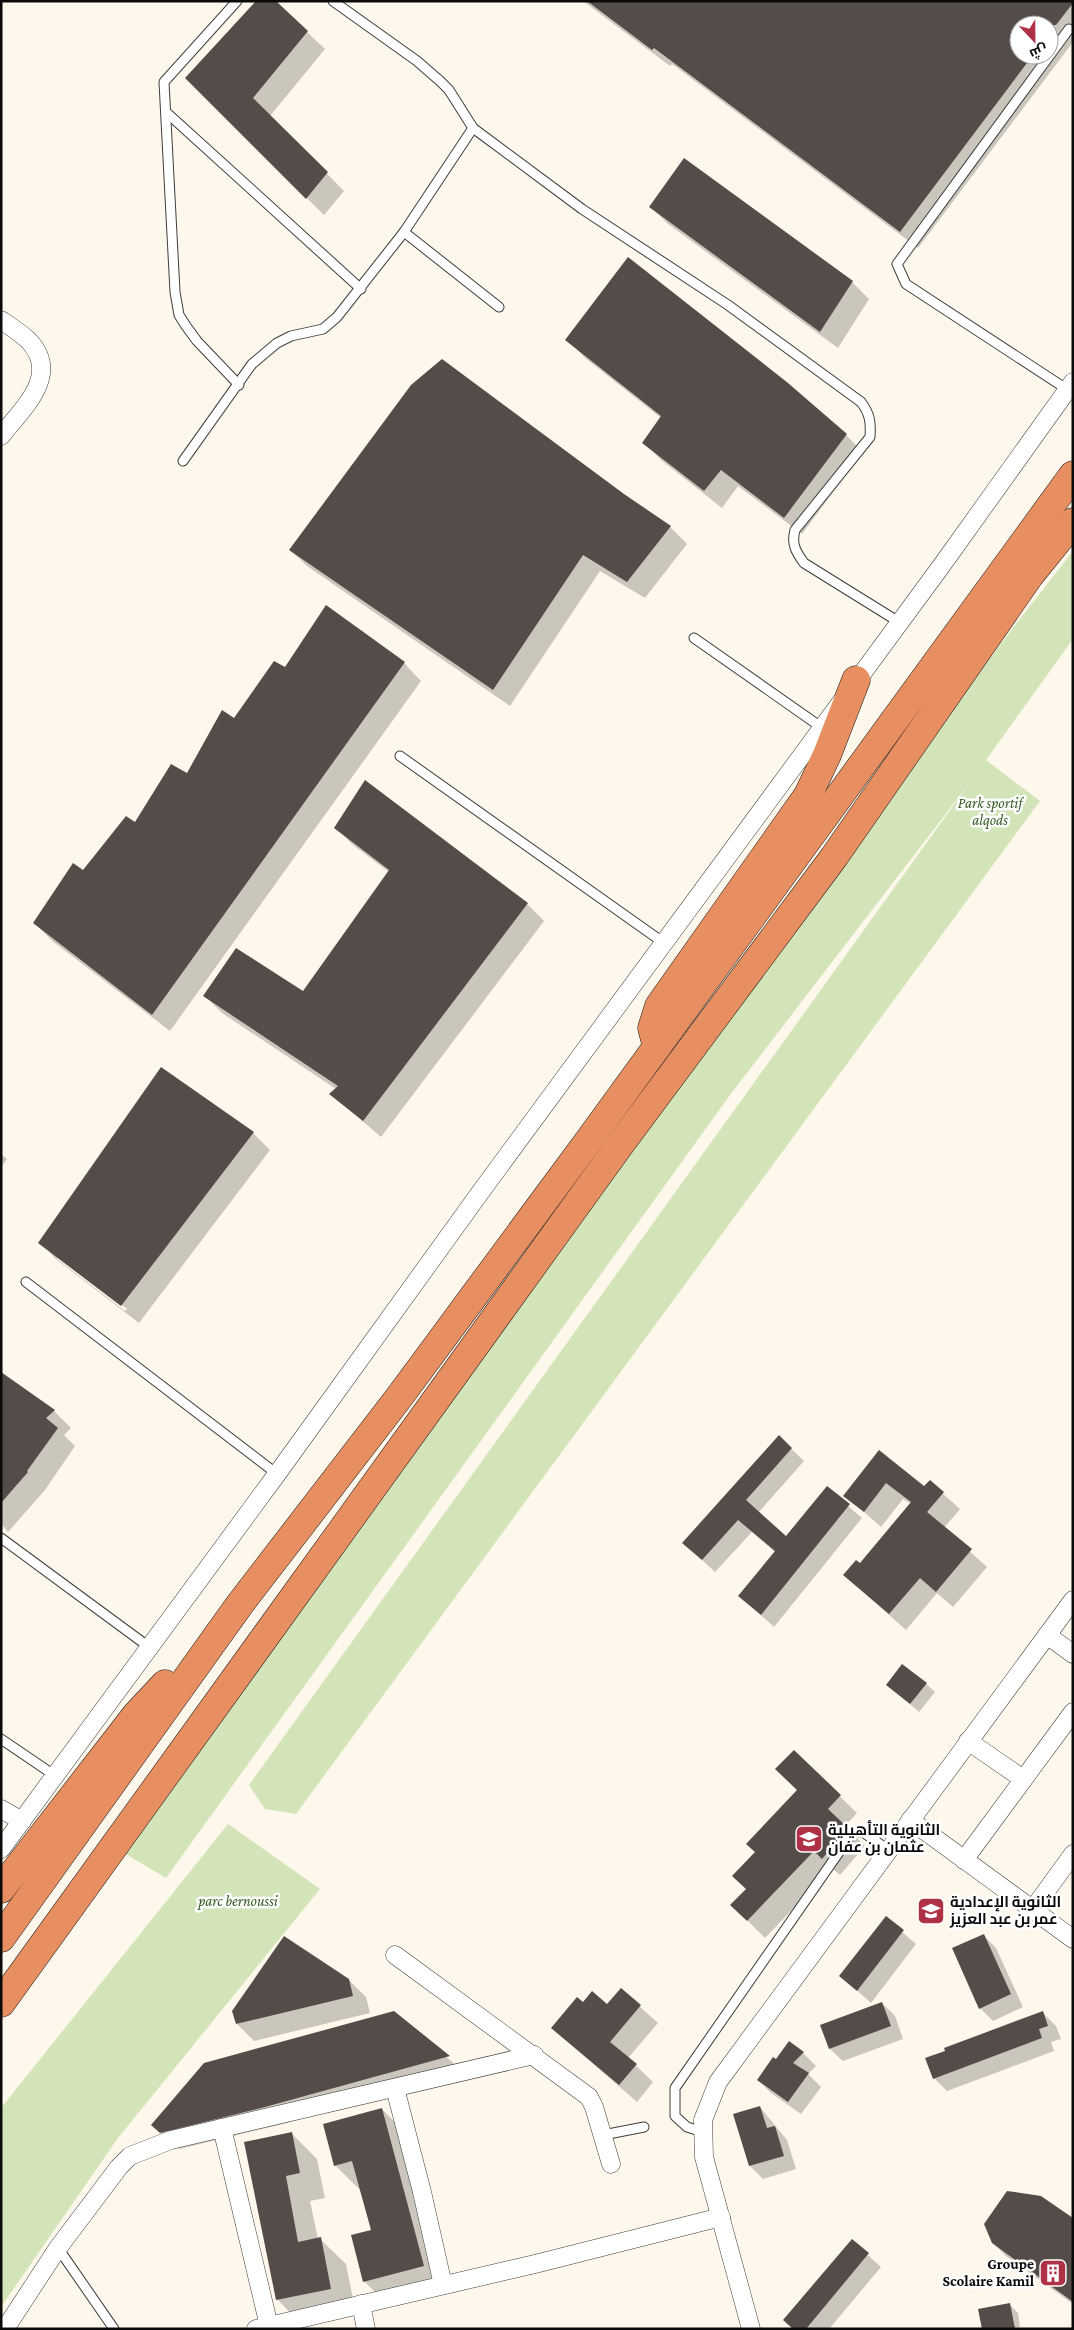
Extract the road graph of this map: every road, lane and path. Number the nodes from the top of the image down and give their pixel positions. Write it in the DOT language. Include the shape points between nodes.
graph roads {
  1 [pos="237,1"];
  2 [pos="333,1"];
  3 [pos="1069,29"];
  4 [pos="166,112"];
  5 [pos="474,128"];
  6 [pos="404,232"];
  7 [pos="361,289"];
  8 [pos="499,307"];
  9 [pos="1,320"];
  10 [pos="239,385"];
  11 [pos="1070,386"];
  12 [pos="1,436"];
  13 [pos="183,461"];
  14 [pos="1073,475"];
  15 [pos="1073,522"];
  16 [pos="1073,529"];
  17 [pos="1030,575"];
  18 [pos="899,622"];
  19 [pos="694,638"];
  20 [pos="856,680"];
  21 [pos="821,727"];
  22 [pos="400,756"];
  23 [pos="664,943"];
  24 [pos="657,1047"];
  25 [pos="26,1282"];
  26 [pos="277,1474"];
  27 [pos="1,1538"];
  28 [pos="1073,1600"];
  29 [pos="240,1604"];
  30 [pos="1047,1636"];
  31 [pos="149,1647"];
  32 [pos="1073,1654"];
  33 [pos="1071,1717"];
  34 [pos="1,1739"];
  35 [pos="968,1741"];
  36 [pos="54,1775"];
  37 [pos="1023,1779"];
  38 [pos="1,1809"];
  39 [pos="22,1820"];
  40 [pos="910,1820"];
  41 [pos="1,1849"];
  42 [pos="888,1850"];
  43 [pos="1073,1854"];
  44 [pos="964,1860"];
  45 [pos="1,1889"];
  46 [pos="1033,1909"];
  47 [pos="1,1938"];
  48 [pos="1073,1939"];
  49 [pos="395,1955"];
  50 [pos="1,2003"];
  51 [pos="534,2055"];
  52 [pos="395,2088"];
  53 [pos="644,2127"];
  54 [pos="222,2128"];
  55 [pos="703,2132"];
  56 [pos="603,2135"];
  57 [pos="611,2164"];
  58 [pos="720,2217"];
  59 [pos="58,2248"];
  60 [pos="443,2285"];
  61 [pos="361,2304"];
  62 [pos="262,2327"];
  63 [pos="6,2329"];
  64 [pos="114,2329"];
  65 [pos="366,2329"];
  66 [pos="751,2329"];
  1 -- 4 [label="lane" via="164,82"];
  2 -- 5 [label="lane" via="417,61 449,90"];
  3 -- 11 [label="lane" via="897,264 906,284"];
  4 -- 7 [label="lane"];
  4 -- 10 [label="lane" via="175,292 179,315 197,341"];
  5 -- 6 [label="lane"];
  5 -- 18 [label="lane" via="582,209 728,305 861,402 871,422 870,437 795,530 792,540 804,563"];
  6 -- 7 [label="lane"];
  6 -- 8 [label="lane"];
  7 -- 10 [label="lane" via="323,329 291,336 268,349 252,364"];
  9 -- 12 [label="street" via="28,340 38,353 42,379"];
  10 -- 13 [label="lane"];
  11 -- 18 [label="street"];
  14 -- 24 [label="highway"];
  15 -- 17 [label="highway"];
  16 -- 17 [label="highway"];
  17 -- 50 [label="highway" via="834,857 620,1146"];
  18 -- 20 [label="street"];
  19 -- 21 [label="lane"];
  20 -- 21 [label="street"];
  20 -- 24 [label="highway" via="808,796 659,1006 652,1028"];
  21 -- 23 [label="street"];
  22 -- 23 [label="lane"];
  23 -- 26 [label="street"];
  24 -- 29 [label="highway" via="400,1396"];
  25 -- 26 [label="lane"];
  26 -- 31 [label="street"];
  27 -- 31 [label="lane"];
  28 -- 30 [label="street"];
  29 -- 45 [label="highway" via="136,1715"];
  29 -- 47 [label="highway"];
  30 -- 32 [label="street"];
  30 -- 35 [label="street"];
  31 -- 36 [label="street"];
  33 -- 37 [label="street"];
  34 -- 36 [label="lane"];
  35 -- 37 [label="street"];
  35 -- 40 [label="street"];
  36 -- 39 [label="street"];
  37 -- 44 [label="street"];
  38 -- 39 [label="street"];
  39 -- 41 [label="street"];
  40 -- 42 [label="street"];
  40 -- 44 [label="street"];
  42 -- 55 [label="street" via="718,2082 703,2120"];
  42 -- 55 [label="lane" via="863,1832 854,1832 676,2088 674,2116 687,2127"];
  43 -- 46 [label="street"];
  44 -- 46 [label="street"];
  46 -- 48 [label="street"];
  49 -- 51 [label="street"];
  51 -- 52 [label="street"];
  51 -- 56 [label="street" via="589,2097"];
  52 -- 54 [label="street"];
  52 -- 60 [label="street"];
  53 -- 56 [label="lane"];
  54 -- 59 [label="street" via="171,2140 130,2156"];
  54 -- 62 [label="street"];
  55 -- 58 [label="street" via="704,2157"];
  56 -- 57 [label="street"];
  58 -- 60 [label="street"];
  58 -- 66 [label="street"];
  59 -- 63 [label="street"];
  59 -- 64 [label="lane"];
  60 -- 61 [label="street"];
  61 -- 62 [label="street"];
  61 -- 65 [label="street"];
}
